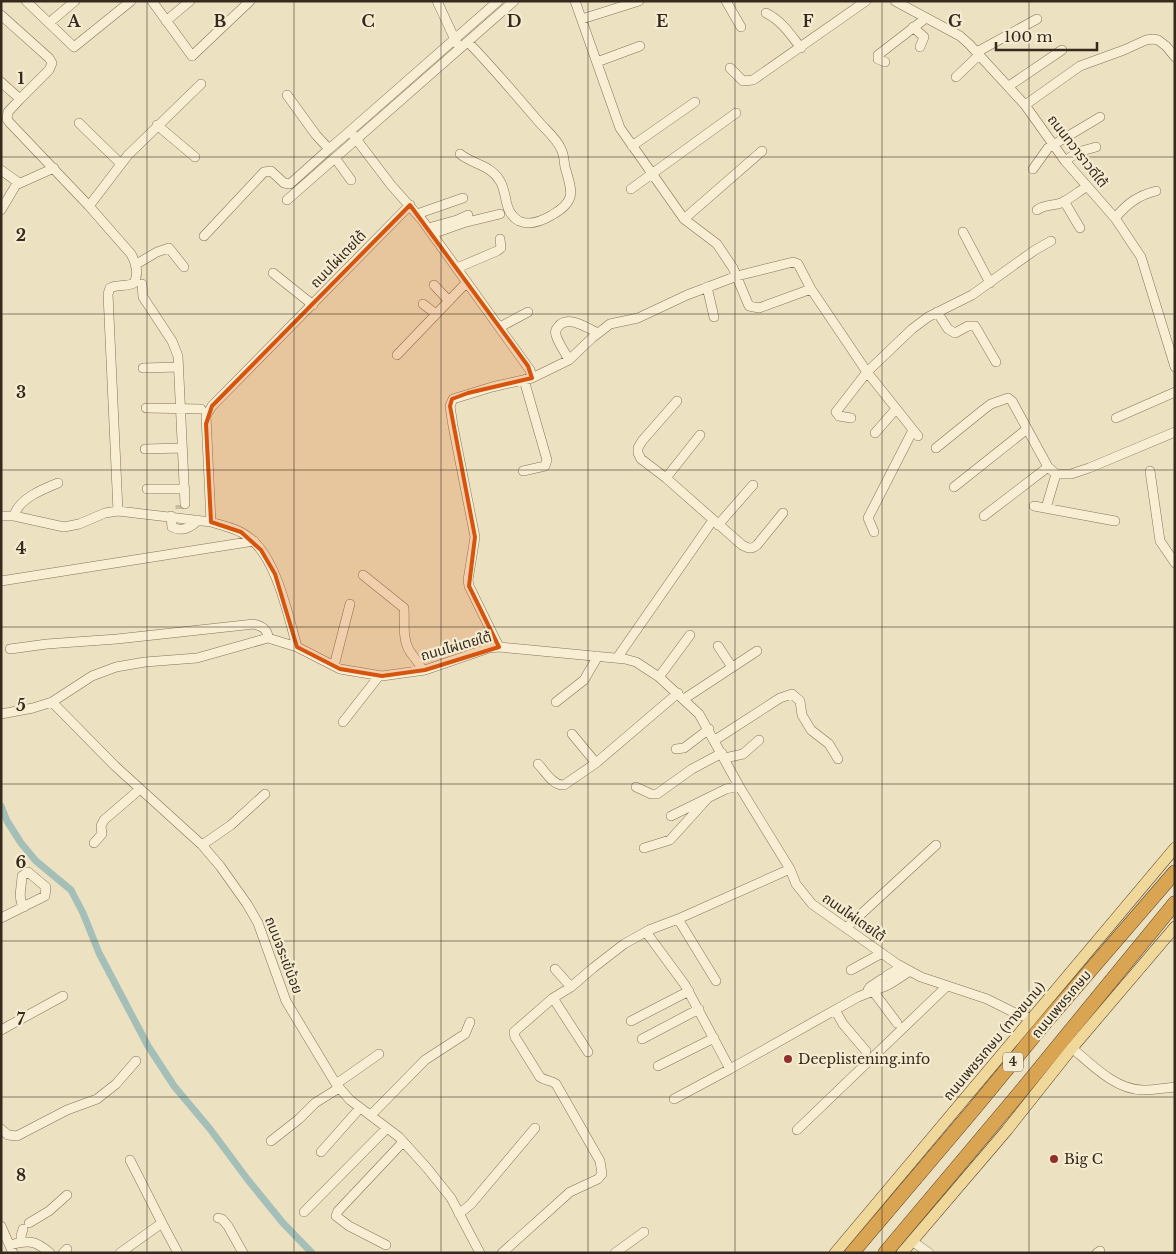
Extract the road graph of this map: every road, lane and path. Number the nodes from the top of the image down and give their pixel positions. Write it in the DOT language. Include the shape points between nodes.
graph roads {
  1 [pos="26,1"];
  2 [pos="75,1"];
  3 [pos="131,1"];
  4 [pos="152,1"];
  5 [pos="190,1"];
  6 [pos="250,1"];
  7 [pos="437,1"];
  8 [pos="498,1"];
  9 [pos="514,1"];
  10 [pos="575,1"];
  11 [pos="638,1"];
  12 [pos="726,1"];
  13 [pos="866,1"];
  14 [pos="895,1"];
  15 [pos="766,14"];
  16 [pos="1,15"];
  17 [pos="926,18"];
  18 [pos="582,19"];
  19 [pos="1037,19"];
  20 [pos="166,21"];
  21 [pos="49,23"];
  22 [pos="741,27"];
  23 [pos="913,27"];
  24 [pos="454,40"];
  25 [pos="468,42"];
  26 [pos="640,46"];
  27 [pos="920,47"];
  28 [pos="801,48"];
  29 [pos="460,49"];
  30 [pos="1062,50"];
  31 [pos="978,54"];
  32 [pos="1175,57"];
  33 [pos="597,62"];
  34 [pos="885,62"];
  35 [pos="730,68"];
  36 [pos="956,77"];
  37 [pos="1,82"];
  38 [pos="201,84"];
  39 [pos="1008,86"];
  40 [pos="287,95"];
  41 [pos="20,99"];
  42 [pos="695,102"];
  43 [pos="1025,105"];
  44 [pos="736,112"];
  45 [pos="1100,117"];
  46 [pos="79,123"];
  47 [pos="157,125"];
  48 [pos="350,131"];
  49 [pos="357,140"];
  50 [pos="1053,144"];
  51 [pos="632,146"];
  52 [pos="1096,147"];
  53 [pos="329,149"];
  54 [pos="762,151"];
  55 [pos="460,154"];
  56 [pos="195,157"];
  57 [pos="335,158"];
  58 [pos="1065,161"];
  59 [pos="121,164"];
  60 [pos="54,168"];
  61 [pos="1033,169"];
  62 [pos="1,170"];
  63 [pos="653,174"];
  64 [pos="351,180"];
  65 [pos="19,183"];
  66 [pos="1086,187"];
  67 [pos="631,189"];
  68 [pos="1156,191"];
  69 [pos="463,198"];
  70 [pos="287,200"];
  71 [pos="1064,202"];
  72 [pos="410,205"];
  73 [pos="89,206"];
  74 [pos="1,210"];
  75 [pos="1038,210"];
  76 [pos="417,214"];
  77 [pos="468,214"];
  78 [pos="500,214"];
  79 [pos="1115,218"];
  80 [pos="684,219"];
  81 [pos="1080,228"];
  82 [pos="430,231"];
  83 [pos="963,232"];
  84 [pos="204,236"];
  85 [pos="500,238"];
  86 [pos="1051,241"];
  87 [pos="135,265"];
  88 [pos="184,267"];
  89 [pos="457,268"];
  90 [pos="273,273"];
  91 [pos="737,276"];
  92 [pos="467,282"];
  93 [pos="990,283"];
  94 [pos="142,284"];
  95 [pos="434,285"];
  96 [pos="707,287"];
  97 [pos="811,289"];
  98 [pos="449,301"];
  99 [pos="313,304"];
  100 [pos="423,304"];
  101 [pos="528,312"];
  102 [pos="938,312"];
  103 [pos="436,314"];
  104 [pos="714,316"];
  105 [pos="500,327"];
  106 [pos="598,333"];
  107 [pos="1172,347"];
  108 [pos="397,355"];
  109 [pos="569,360"];
  110 [pos="996,362"];
  111 [pos="1175,366"];
  112 [pos="178,367"];
  113 [pos="143,368"];
  114 [pos="866,372"];
  115 [pos="528,379"];
  116 [pos="1175,392"];
  117 [pos="677,401"];
  118 [pos="146,408"];
  119 [pos="180,408"];
  120 [pos="896,408"];
  121 [pos="201,409"];
  122 [pos="850,418"];
  123 [pos="1116,418"];
  124 [pos="1027,429"];
  125 [pos="1175,432"];
  126 [pos="875,433"];
  127 [pos="700,435"];
  128 [pos="145,448"];
  129 [pos="182,448"];
  130 [pos="936,448"];
  131 [pos="1048,467"];
  132 [pos="523,471"];
  133 [pos="1150,471"];
  134 [pos="1056,474"];
  135 [pos="666,478"];
  136 [pos="58,484"];
  137 [pos="753,485"];
  138 [pos="954,487"];
  139 [pos="182,489"];
  140 [pos="147,490"];
  141 [pos="1034,506"];
  142 [pos="1046,508"];
  143 [pos="118,511"];
  144 [pos="183,511"];
  145 [pos="783,513"];
  146 [pos="1,516"];
  147 [pos="14,516"];
  148 [pos="171,516"];
  149 [pos="984,516"];
  150 [pos="198,520"];
  151 [pos="1115,521"];
  152 [pos="211,522"];
  153 [pos="716,522"];
  154 [pos="874,532"];
  155 [pos="254,541"];
  156 [pos="1175,563"];
  157 [pos="363,575"];
  158 [pos="1,582"];
  159 [pos="350,604"];
  160 [pos="690,635"];
  161 [pos="268,638"];
  162 [pos="718,646"];
  163 [pos="297,647"];
  164 [pos="499,647"];
  165 [pos="10,649"];
  166 [pos="757,651"];
  167 [pos="598,656"];
  168 [pos="617,658"];
  169 [pos="334,666"];
  170 [pos="732,667"];
  171 [pos="422,670"];
  172 [pos="379,676"];
  173 [pos="660,677"];
  174 [pos="681,696"];
  175 [pos="52,702"];
  176 [pos="556,702"];
  177 [pos="1,714"];
  178 [pos="343,722"];
  179 [pos="709,729"];
  180 [pos="572,734"];
  181 [pos="715,740"];
  182 [pos="759,740"];
  183 [pos="676,750"];
  184 [pos="724,755"];
  185 [pos="838,759"];
  186 [pos="596,763"];
  187 [pos="538,764"];
  188 [pos="739,786"];
  189 [pos="636,787"];
  190 [pos="140,789"];
  191 [pos="265,794"];
  192 [pos="708,798"];
  193 [pos="671,816"];
  194 [pos="94,843"];
  195 [pos="202,845"];
  196 [pos="936,845"];
  197 [pos="644,848"];
  198 [pos="1175,848"];
  199 [pos="790,869"];
  200 [pos="1175,872"];
  201 [pos="1175,903"];
  202 [pos="24,907"];
  203 [pos="1,918"];
  204 [pos="678,919"];
  205 [pos="1175,927"];
  206 [pos="846,928"];
  207 [pos="646,932"];
  208 [pos="882,953"];
  209 [pos="555,969"];
  210 [pos="906,969"];
  211 [pos="851,970"];
  212 [pos="716,981"];
  213 [pos="946,986"];
  214 [pos="572,987"];
  215 [pos="870,990"];
  216 [pos="688,991"];
  217 [pos="63,996"];
  218 [pos="553,998"];
  219 [pos="699,1009"];
  220 [pos="835,1010"];
  221 [pos="1032,1018"];
  222 [pos="631,1021"];
  223 [pos="470,1022"];
  224 [pos="897,1023"];
  225 [pos="1,1030"];
  226 [pos="714,1038"];
  227 [pos="642,1039"];
  228 [pos="1072,1048"];
  229 [pos="866,1051"];
  230 [pos="588,1052"];
  231 [pos="378,1054"];
  232 [pos="136,1061"];
  233 [pos="658,1066"];
  234 [pos="730,1069"];
  235 [pos="338,1086"];
  236 [pos="1175,1087"];
  237 [pos="674,1100"];
  238 [pos="360,1108"];
  239 [pos="371,1115"];
  240 [pos="387,1128"];
  241 [pos="535,1128"];
  242 [pos="1,1129"];
  243 [pos="797,1130"];
  244 [pos="271,1141"];
  245 [pos="403,1142"];
  246 [pos="321,1152"];
  247 [pos="130,1160"];
  248 [pos="67,1195"];
  249 [pos="304,1212"];
  250 [pos="459,1214"];
  251 [pos="218,1218"];
  252 [pos="162,1223"];
  253 [pos="1,1226"];
  254 [pos="644,1232"];
  255 [pos="912,1241"];
  256 [pos="21,1242"];
  257 [pos="386,1245"];
  258 [pos="11,1249"];
  259 [pos="50,1253"];
  260 [pos="120,1253"];
  261 [pos="178,1253"];
  262 [pos="243,1253"];
  263 [pos="480,1253"];
  264 [pos="502,1253"];
  265 [pos="615,1253"];
  266 [pos="835,1253"];
  267 [pos="852,1253"];
  268 [pos="885,1253"];
  269 [pos="902,1253"];
  270 [pos="929,1253"];
  1 -- 21 [label="street"];
  2 -- 21 [label="street"];
  3 -- 21 [label="street" via="74,47"];
  4 -- 20 [label="street"];
  5 -- 20 [label="street"];
  6 -- 20 [label="street" via="192,56"];
  7 -- 24 [label="street"];
  8 -- 24 [label="street"];
  9 -- 25 [label="street"];
  10 -- 18 [label="street"];
  11 -- 18 [label="street"];
  12 -- 22 [label="street"];
  13 -- 28 [label="street"];
  14 -- 17 [label="street, ถนนทวาราวดีใต้"];
  15 -- 28 [label="street" via="783,25"];
  16 -- 41 [label="street" via="52,64"];
  17 -- 23 [label="street"];
  17 -- 31 [label="street, ถนนทวาราวดีใต้" via="960,36"];
  18 -- 33 [label="street"];
  19 -- 31 [label="street"];
  23 -- 27 [label="street" via="924,37"];
  23 -- 34 [label="street" via="878,55 878,59"];
  24 -- 29 [label="street"];
  24 -- 48 [label="street"];
  25 -- 29 [label="street"];
  25 -- 55 [label="street" via="560,147 572,186 569,200 541,221 519,220 509,211 502,185 494,172"];
  26 -- 33 [label="street"];
  28 -- 35 [label="street" via="753,80 743,81"];
  29 -- 49 [label="street"];
  30 -- 39 [label="street"];
  31 -- 36 [label="street"];
  31 -- 39 [label="street, ถนนทวาราวดีใต้"];
  32 -- 43 [label="street" via="1158,40 1146,40 1080,66"];
  33 -- 51 [label="street" via="616,119"];
  37 -- 41 [label="street"];
  38 -- 47 [label="street"];
  39 -- 43 [label="street, ถนนทวาราวดีใต้"];
  40 -- 53 [label="street"];
  41 -- 60 [label="street" via="8,112 7,119"];
  42 -- 51 [label="street"];
  43 -- 50 [label="street, ถนนทวาราวดีใต้"];
  44 -- 63 [label="street"];
  45 -- 50 [label="street"];
  46 -- 59 [label="street"];
  47 -- 56 [label="street"];
  47 -- 59 [label="street"];
  48 -- 49 [label="street"];
  48 -- 53 [label="street"];
  49 -- 57 [label="street"];
  49 -- 72 [label="street"];
  50 -- 58 [label="street, ถนนทวาราวดีใต้"];
  50 -- 61 [label="street"];
  51 -- 63 [label="street"];
  52 -- 58 [label="street" via="1078,152"];
  53 -- 84 [label="street" via="290,184 284,183 271,170 264,172"];
  54 -- 80 [label="street"];
  57 -- 64 [label="street"];
  57 -- 70 [label="street"];
  58 -- 66 [label="street, ถนนทวาราวดีใต้"];
  59 -- 73 [label="street"];
  60 -- 65 [label="street"];
  60 -- 73 [label="street"];
  62 -- 65 [label="street"];
  63 -- 67 [label="street"];
  63 -- 80 [label="street"];
  65 -- 74 [label="street"];
  66 -- 71 [label="street"];
  66 -- 79 [label="street, ถนนทวาราวดีใต้"];
  68 -- 79 [label="street" via="1141,195"];
  69 -- 76 [label="street"];
  71 -- 75 [label="street"];
  71 -- 81 [label="street"];
  72 -- 76 [label="street"];
  72 -- 99 [label="street, ถนนไผ่เตยใต้"];
  73 -- 87 [label="street" via="131,254"];
  76 -- 82 [label="street"];
  77 -- 82 [label="street"];
  78 -- 82 [label="street"];
  79 -- 107 [label="street, ถนนทวาราวดีใต้" via="1141,258"];
  80 -- 91 [label="street" via="717,244"];
  82 -- 89 [label="street"];
  83 -- 93 [label="street"];
  85 -- 89 [label="street" via="497,251"];
  86 -- 93 [label="street"];
  87 -- 88 [label="street" via="169,248"];
  87 -- 143 [label="street" via="134,283 113,286 108,294"];
  89 -- 92 [label="street"];
  90 -- 99 [label="street"];
  91 -- 96 [label="street"];
  91 -- 97 [label="street" via="793,262 798,264"];
  91 -- 97 [label="street" via="746,302 752,308"];
  92 -- 98 [label="street"];
  92 -- 105 [label="street"];
  93 -- 102 [label="street"];
  94 -- 112 [label="street" via="143,297 176,348"];
  95 -- 98 [label="street"];
  96 -- 104 [label="street"];
  96 -- 106 [label="street" via="638,318 610,324"];
  97 -- 114 [label="street"];
  98 -- 103 [label="street"];
  99 -- 152 [label="street, ถนนไผ่เตยใต้" via="212,406 206,416"];
  100 -- 103 [label="street"];
  101 -- 105 [label="street"];
  102 -- 110 [label="street" via="948,329 955,333 975,326"];
  102 -- 114 [label="street" via="912,329"];
  103 -- 108 [label="street"];
  105 -- 115 [label="street" via="528,366"];
  106 -- 109 [label="street"];
  106 -- 109 [label="street" via="575,322 565,322 558,327 556,334"];
  107 -- 111 [label="street, ถนนทวาราวดีใต้"];
  109 -- 115 [label="street"];
  112 -- 113 [label="street"];
  112 -- 119 [label="street"];
  114 -- 120 [label="street"];
  114 -- 122 [label="street" via="836,412"];
  115 -- 132 [label="street" via="547,460 545,466"];
  115 -- 164 [label="street" via="468,393 453,399 450,406 475,537 469,586"];
  116 -- 123 [label="street"];
  117 -- 135 [label="street" via="638,448 641,459"];
  118 -- 119 [label="street"];
  119 -- 121 [label="street"];
  119 -- 129 [label="street"];
  120 -- 126 [label="street"];
  120 -- 154 [label="street" via="916,433 868,518"];
  124 -- 130 [label="street" via="1008,398 991,404"];
  124 -- 131 [label="street"];
  124 -- 138 [label="street"];
  125 -- 134 [label="street" via="1089,468 1071,474"];
  127 -- 135 [label="street"];
  128 -- 129 [label="street"];
  129 -- 139 [label="street"];
  131 -- 134 [label="street"];
  131 -- 149 [label="street"];
  133 -- 156 [label="street" via="1160,540"];
  134 -- 142 [label="street"];
  135 -- 153 [label="street"];
  136 -- 147 [label="street" via="24,502 15,510"];
  137 -- 153 [label="street"];
  139 -- 140 [label="street"];
  139 -- 144 [label="street"];
  141 -- 142 [label="street"];
  142 -- 151 [label="street"];
  143 -- 147 [label="street" via="64,527"];
  143 -- 148 [label="street"];
  144 -- 148 [label="street"];
  144 -- 150 [label="street"];
  145 -- 153 [label="street" via="753,548 742,545"];
  146 -- 147 [label="street"];
  148 -- 150 [label="street" via="172,527 180,530 193,526"];
  150 -- 152 [label="street"];
  152 -- 155 [label="street" via="241,532"];
  153 -- 168 [label="street"];
  155 -- 158 [label="street"];
  155 -- 163 [label="street" via="275,574"];
  157 -- 171 [label="street" via="404,608 406,642"];
  159 -- 169 [label="street"];
  160 -- 173 [label="street"];
  161 -- 163 [label="street, ถนนไผ่เตยใต้"];
  161 -- 165 [label="street" via="266,629 254,624"];
  161 -- 175 [label="street" via="197,658 116,667 92,676"];
  162 -- 170 [label="street"];
  163 -- 169 [label="street, ถนนไผ่เตยใต้"];
  164 -- 167 [label="street, ถนนไผ่เตยใต้"];
  164 -- 171 [label="street, ถนนไผ่เตยใต้"];
  166 -- 170 [label="street"];
  167 -- 168 [label="street, ถนนไผ่เตยใต้"];
  167 -- 176 [label="street" via="584,680"];
  168 -- 173 [label="street, ถนนไผ่เตยใต้" via="636,662"];
  169 -- 172 [label="street, ถนนไผ่เตยใต้"];
  170 -- 174 [label="street"];
  171 -- 172 [label="street, ถนนไผ่เตยใต้"];
  172 -- 178 [label="street"];
  173 -- 174 [label="street, ถนนไผ่เตยใต้"];
  174 -- 179 [label="street, ถนนไผ่เตยใต้"];
  174 -- 186 [label="street"];
  175 -- 177 [label="street"];
  175 -- 190 [label="street, ถนนจระเข้น้อย"];
  179 -- 181 [label="street, ถนนไผ่เตยใต้"];
  179 -- 183 [label="street" via="684,748"];
  180 -- 186 [label="street"];
  181 -- 184 [label="street, ถนนไผ่เตยใต้"];
  181 -- 185 [label="street" via="780,698 792,694 800,701 802,715 812,730 829,744"];
  182 -- 184 [label="street" via="743,754"];
  184 -- 188 [label="street, ถนนไผ่เตยใต้"];
  184 -- 189 [label="street" via="692,769 657,794"];
  186 -- 187 [label="street" via="560,786"];
  188 -- 192 [label="street" via="732,786"];
  188 -- 199 [label="street, ถนนไผ่เตยใต้"];
  190 -- 194 [label="street" via="104,820 102,834"];
  190 -- 195 [label="street, ถนนจระเข้น้อย"];
  191 -- 195 [label="street" via="231,825"];
  192 -- 193 [label="street"];
  192 -- 197 [label="street" via="670,840"];
  195 -- 235 [label="street, ถนนจระเข้น้อย" via="258,923 286,1001"];
  196 -- 206 [label="street"];
  198 -- 221 [label="main road, ถนนเพชรเกษม (ทางขนาน) / 4"];
  199 -- 204 [label="street"];
  199 -- 206 [label="street, ถนนไผ่เตยใต้" via="796,884 812,904"];
  200 -- 267 [label="highway, ถนนเพชรเกษม / 4"];
  201 -- 268 [label="highway, ถนนเพชรเกษม / 4"];
  202 -- 203 [label="street"];
  204 -- 207 [label="street"];
  204 -- 212 [label="street"];
  205 -- 228 [label="main road"];
  206 -- 208 [label="street, ถนนไผ่เตยใต้"];
  207 -- 214 [label="street" via="607,957"];
  207 -- 216 [label="street"];
  208 -- 210 [label="street, ถนนไผ่เตยใต้"];
  208 -- 211 [label="street"];
  209 -- 214 [label="street"];
  210 -- 213 [label="street, ถนนไผ่เตยใต้"];
  210 -- 215 [label="street"];
  213 -- 221 [label="street, ถนนไผ่เตยใต้" via="987,998"];
  213 -- 243 [label="street"];
  214 -- 218 [label="street"];
  215 -- 220 [label="street"];
  215 -- 224 [label="street"];
  216 -- 219 [label="street"];
  216 -- 222 [label="street"];
  217 -- 225 [label="street"];
  218 -- 230 [label="street"];
  218 -- 264 [label="street" via="513,1034 540,1077 556,1084 600,1161 602,1174 570,1192"];
  219 -- 226 [label="street"];
  219 -- 227 [label="street"];
  220 -- 229 [label="street"];
  220 -- 234 [label="street"];
  221 -- 266 [label="main road, ถนนเพชรเกษม (ทางขนาน) / 4"];
  223 -- 239 [label="street" via="465,1034 425,1060"];
  226 -- 233 [label="street"];
  226 -- 234 [label="street"];
  228 -- 236 [label="street" via="1106,1076 1124,1085 1142,1090"];
  228 -- 255 [label="main road"];
  231 -- 235 [label="street"];
  232 -- 242 [label="street" via="98,1099 17,1136 8,1135"];
  234 -- 237 [label="street"];
  235 -- 238 [label="street, ถนนจระเข้น้อย"];
  235 -- 244 [label="street"];
  238 -- 239 [label="street, ถนนจระเข้น้อย"];
  238 -- 246 [label="street"];
  239 -- 240 [label="street, ถนนจระเข้น้อย"];
  240 -- 245 [label="street, ถนนจระเข้น้อย"];
  240 -- 249 [label="street"];
  241 -- 250 [label="street"];
  245 -- 250 [label="street, ถนนจระเข้น้อย" via="443,1186"];
  245 -- 257 [label="street" via="336,1216"];
  247 -- 252 [label="street"];
  248 -- 256 [label="street" via="26,1226"];
  250 -- 263 [label="street, ถนนจระเข้น้อย"];
  251 -- 262 [label="street" via="224,1220"];
  252 -- 260 [label="street"];
  252 -- 261 [label="street"];
  253 -- 258 [label="street"];
  254 -- 265 [label="street"];
  255 -- 269 [label="main road"];
  255 -- 270 [label="street"];
  256 -- 258 [label="street"];
  256 -- 259 [label="street" via="39,1244"];
}
